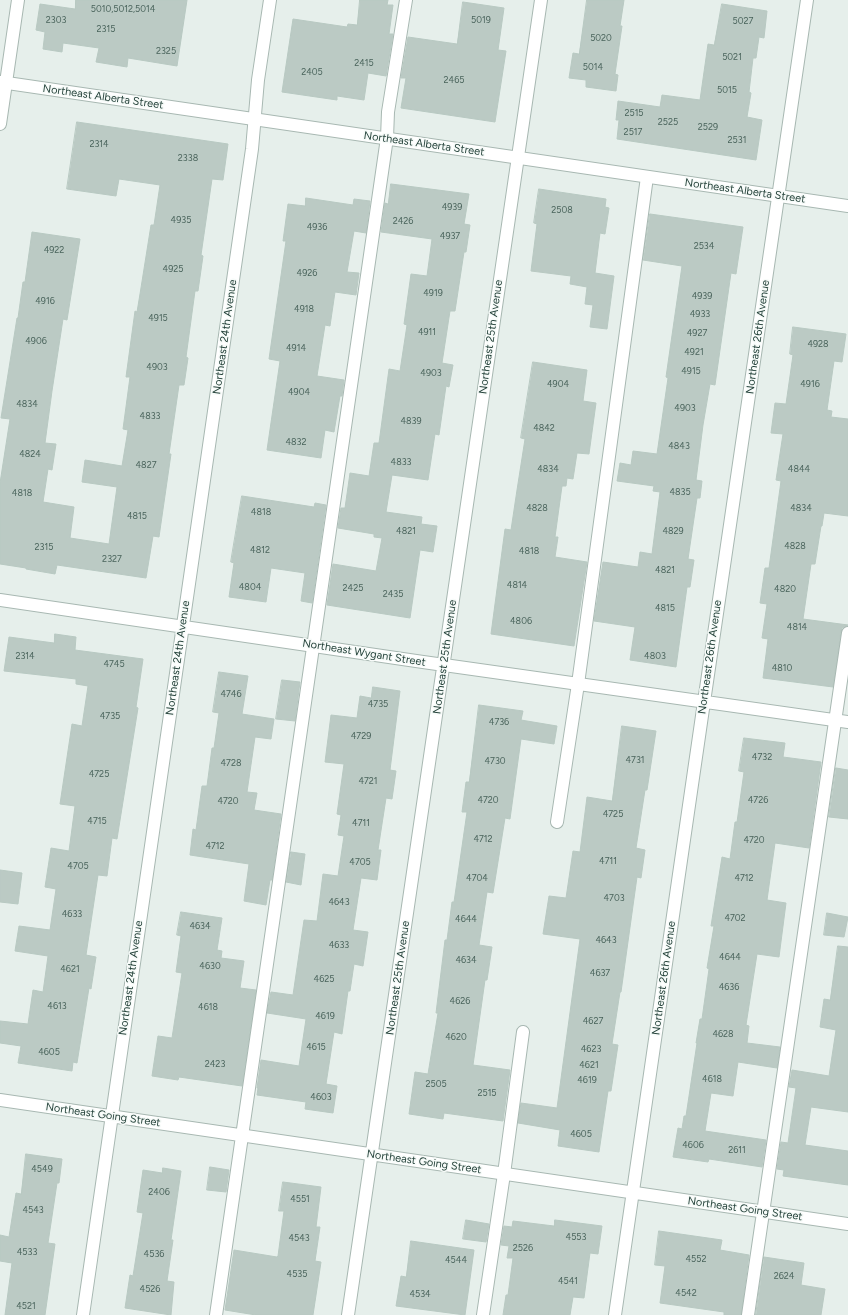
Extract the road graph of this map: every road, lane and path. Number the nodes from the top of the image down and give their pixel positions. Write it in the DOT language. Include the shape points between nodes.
graph roads {
  1 [pos="18,0"];
  2 [pos="270,0"];
  3 [pos="406,0"];
  4 [pos="541,0"];
  5 [pos="807,0"];
  6 [pos="3,83"];
  7 [pos="254,119"];
  8 [pos="0,124"];
  9 [pos="387,138"];
  10 [pos="517,158"];
  11 [pos="647,176"];
  12 [pos="779,196"];
  13 [pos="848,206"];
  14 [pos="0,600"];
  15 [pos="183,626"];
  16 [pos="848,633"];
  17 [pos="314,646"];
  18 [pos="444,665"];
  19 [pos="578,684"];
  20 [pos="704,702"];
  21 [pos="835,720"];
  22 [pos="848,722"];
  23 [pos="557,822"];
  24 [pos="523,1032"];
  25 [pos="0,1100"];
  26 [pos="111,1116"];
  27 [pos="242,1135"];
  28 [pos="372,1154"];
  29 [pos="504,1174"];
  30 [pos="633,1193"];
  31 [pos="763,1212"];
  32 [pos="848,1224"];
  33 [pos="83,1315"];
  34 [pos="216,1315"];
  35 [pos="348,1315"];
  36 [pos="483,1315"];
  37 [pos="615,1315"];
  38 [pos="748,1315"];
  1 -- 6 [label="street"];
  2 -- 7 [label="street, Northeast 24th Avenue"];
  3 -- 9 [label="street" via="388,112"];
  4 -- 10 [label="street, Northeast 25th Avenue"];
  5 -- 12 [label="street, Northeast 26th Avenue"];
  6 -- 7 [label="street, Northeast Alberta Street"];
  6 -- 8 [label="street"];
  7 -- 9 [label="street, Northeast Alberta Street"];
  7 -- 15 [label="street, Northeast 24th Avenue" via="252,149"];
  9 -- 10 [label="street, Northeast Alberta Street"];
  9 -- 17 [label="street"];
  10 -- 11 [label="street, Northeast Alberta Street"];
  10 -- 18 [label="street, Northeast 25th Avenue"];
  11 -- 12 [label="street, Northeast Alberta Street"];
  11 -- 19 [label="street"];
  12 -- 13 [label="street, Northeast Alberta Street"];
  12 -- 20 [label="street, Northeast 26th Avenue"];
  14 -- 15 [label="street, Northeast Wygant Street"];
  15 -- 17 [label="street, Northeast Wygant Street"];
  15 -- 26 [label="street, Northeast 24th Avenue"];
  16 -- 21 [label="street"];
  17 -- 18 [label="street, Northeast Wygant Street"];
  17 -- 27 [label="street"];
  18 -- 19 [label="street, Northeast Wygant Street"];
  18 -- 28 [label="street, Northeast 25th Avenue"];
  19 -- 20 [label="street, Northeast Wygant Street"];
  19 -- 23 [label="street"];
  20 -- 21 [label="street, Northeast Wygant Street"];
  20 -- 30 [label="street, Northeast 26th Avenue"];
  21 -- 22 [label="street, Northeast Wygant Street"];
  21 -- 31 [label="street"];
  24 -- 29 [label="street"];
  25 -- 26 [label="street, Northeast Going Street"];
  26 -- 27 [label="street, Northeast Going Street"];
  26 -- 33 [label="street, Northeast 24th Avenue"];
  27 -- 28 [label="street, Northeast Going Street"];
  27 -- 34 [label="street"];
  28 -- 29 [label="street, Northeast Going Street"];
  28 -- 35 [label="street, Northeast 25th Avenue"];
  29 -- 30 [label="street, Northeast Going Street"];
  29 -- 36 [label="street"];
  30 -- 31 [label="street, Northeast Going Street"];
  30 -- 37 [label="street, Northeast 26th Avenue"];
  31 -- 32 [label="street, Northeast Going Street"];
  31 -- 38 [label="street"];
}
